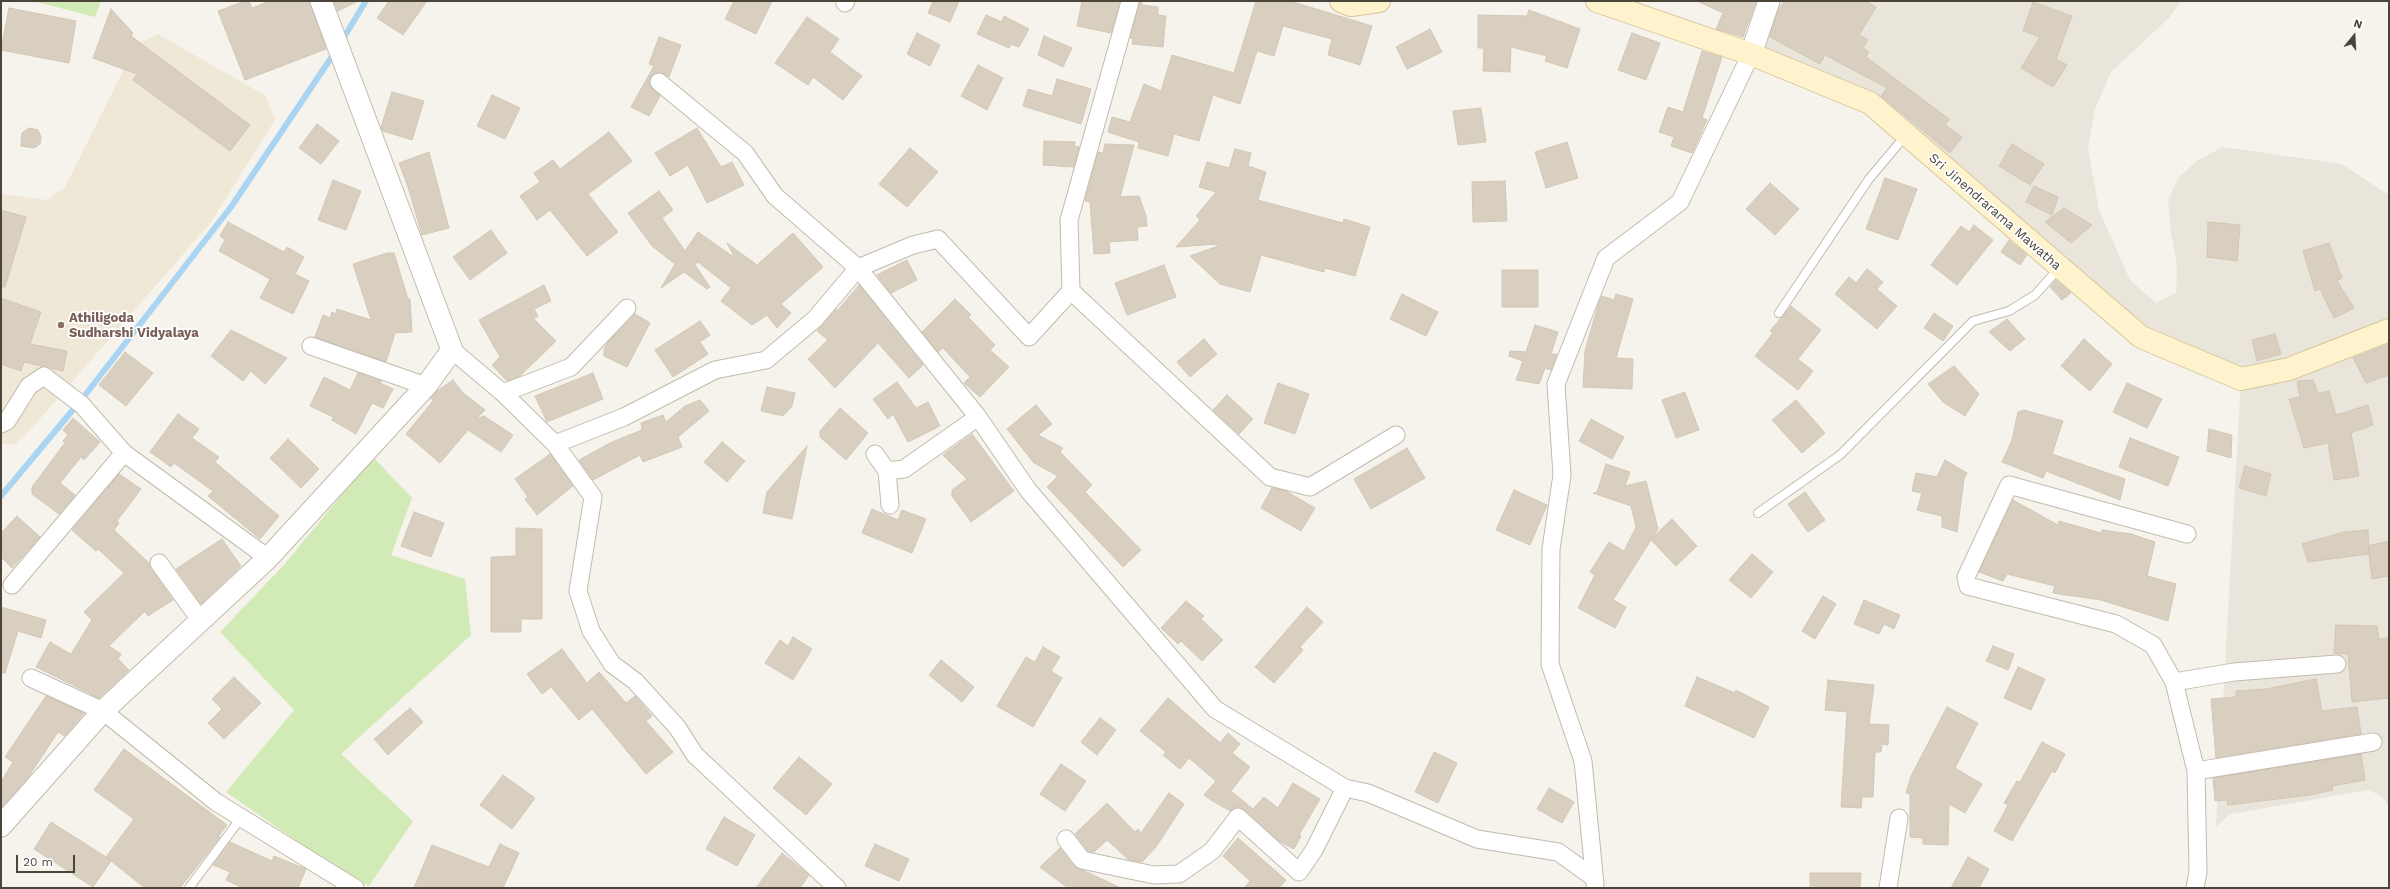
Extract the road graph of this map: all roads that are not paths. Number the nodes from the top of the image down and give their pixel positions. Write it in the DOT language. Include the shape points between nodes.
graph roads {
  1 [pos="321,1"];
  2 [pos="1340,1"];
  3 [pos="1379,1"];
  4 [pos="1597,1"];
  5 [pos="1769,1"];
  6 [pos="1130,2"];
  7 [pos="1750,54"];
  8 [pos="659,82"];
  9 [pos="1906,135"];
  10 [pos="858,268"];
  11 [pos="2059,268"];
  12 [pos="1072,290"];
  13 [pos="627,308"];
  14 [pos="1779,313"];
  15 [pos="2389,330"];
  16 [pos="311,346"];
  17 [pos="452,350"];
  18 [pos="426,386"];
  19 [pos="503,393"];
  20 [pos="978,417"];
  21 [pos="1,424"];
  22 [pos="1396,435"];
  23 [pos="555,444"];
  24 [pos="124,453"];
  25 [pos="875,454"];
  26 [pos="887,471"];
  27 [pos="890,506"];
  28 [pos="1758,513"];
  29 [pos="2187,534"];
  30 [pos="268,558"];
  31 [pos="159,563"];
  32 [pos="12,585"];
  33 [pos="201,621"];
  34 [pos="2337,664"];
  35 [pos="31,678"];
  36 [pos="2174,682"];
  37 [pos="103,711"];
  38 [pos="2373,742"];
  39 [pos="2196,771"];
  40 [pos="1345,788"];
  41 [pos="241,818"];
  42 [pos="1899,818"];
  43 [pos="2,822"];
  44 [pos="1066,839"];
  45 [pos="1594,882"];
  46 [pos="189,888"];
  47 [pos="355,888"];
  48 [pos="837,888"];
  49 [pos="1888,888"];
  50 [pos="2195,888"];
  1 -- 17 [label="street"];
  2 -- 3 [label="main road" via="1351,5"];
  4 -- 7 [label="main road, Sri Jinendrarama Mawatha"];
  5 -- 7 [label="street"];
  6 -- 12 [label="street" via="1069,220"];
  7 -- 9 [label="main road, Sri Jinendrarama Mawatha" via="1870,103"];
  7 -- 45 [label="street" via="1680,202 1606,258 1556,384 1562,475 1551,549 1550,664 1583,761"];
  8 -- 10 [label="street" via="745,153 775,196"];
  9 -- 11 [label="main road, Sri Jinendrarama Mawatha"];
  9 -- 14 [label="lane" via="1869,179"];
  10 -- 12 [label="street" via="913,245 938,239 1029,337"];
  10 -- 20 [label="street"];
  10 -- 23 [label="street" via="815,319 766,360 714,370 624,417"];
  11 -- 15 [label="main road, Sri Jinendrarama Mawatha" via="2141,337 2241,379 2289,369"];
  11 -- 28 [label="lane" via="2036,295 2009,312 1973,321 1840,455"];
  12 -- 22 [label="street" via="1270,477 1310,487"];
  13 -- 19 [label="street" via="571,367"];
  16 -- 18 [label="street"];
  17 -- 18 [label="street"];
  17 -- 19 [label="street"];
  18 -- 30 [label="street"];
  19 -- 23 [label="street"];
  20 -- 26 [label="street" via="904,468"];
  20 -- 40 [label="street" via="1028,490 1215,709"];
  21 -- 24 [label="street" via="7,421 29,386 44,376 82,405"];
  23 -- 48 [label="street" via="593,497 578,591 591,632 612,664 635,681 677,727 695,755"];
  24 -- 30 [label="street"];
  24 -- 32 [label="street"];
  25 -- 26 [label="street"];
  26 -- 27 [label="street"];
  29 -- 36 [label="street" via="2009,486 1966,577 1968,586 2116,624 2153,645"];
  30 -- 33 [label="street"];
  31 -- 33 [label="street"];
  33 -- 37 [label="street"];
  34 -- 36 [label="street" via="2234,672"];
  35 -- 37 [label="street"];
  36 -- 39 [label="street"];
  37 -- 41 [label="street" via="216,802"];
  37 -- 43 [label="street"];
  38 -- 39 [label="street"];
  39 -- 50 [label="street" via="2198,872"];
  40 -- 44 [label="street" via="1314,850 1299,872 1238,817 1212,851 1179,874 1154,875 1082,860"];
  40 -- 45 [label="street" via="1368,793 1477,839 1558,852"];
  41 -- 46 [label="lane"];
  41 -- 47 [label="street"];
  42 -- 49 [label="street"];
}
